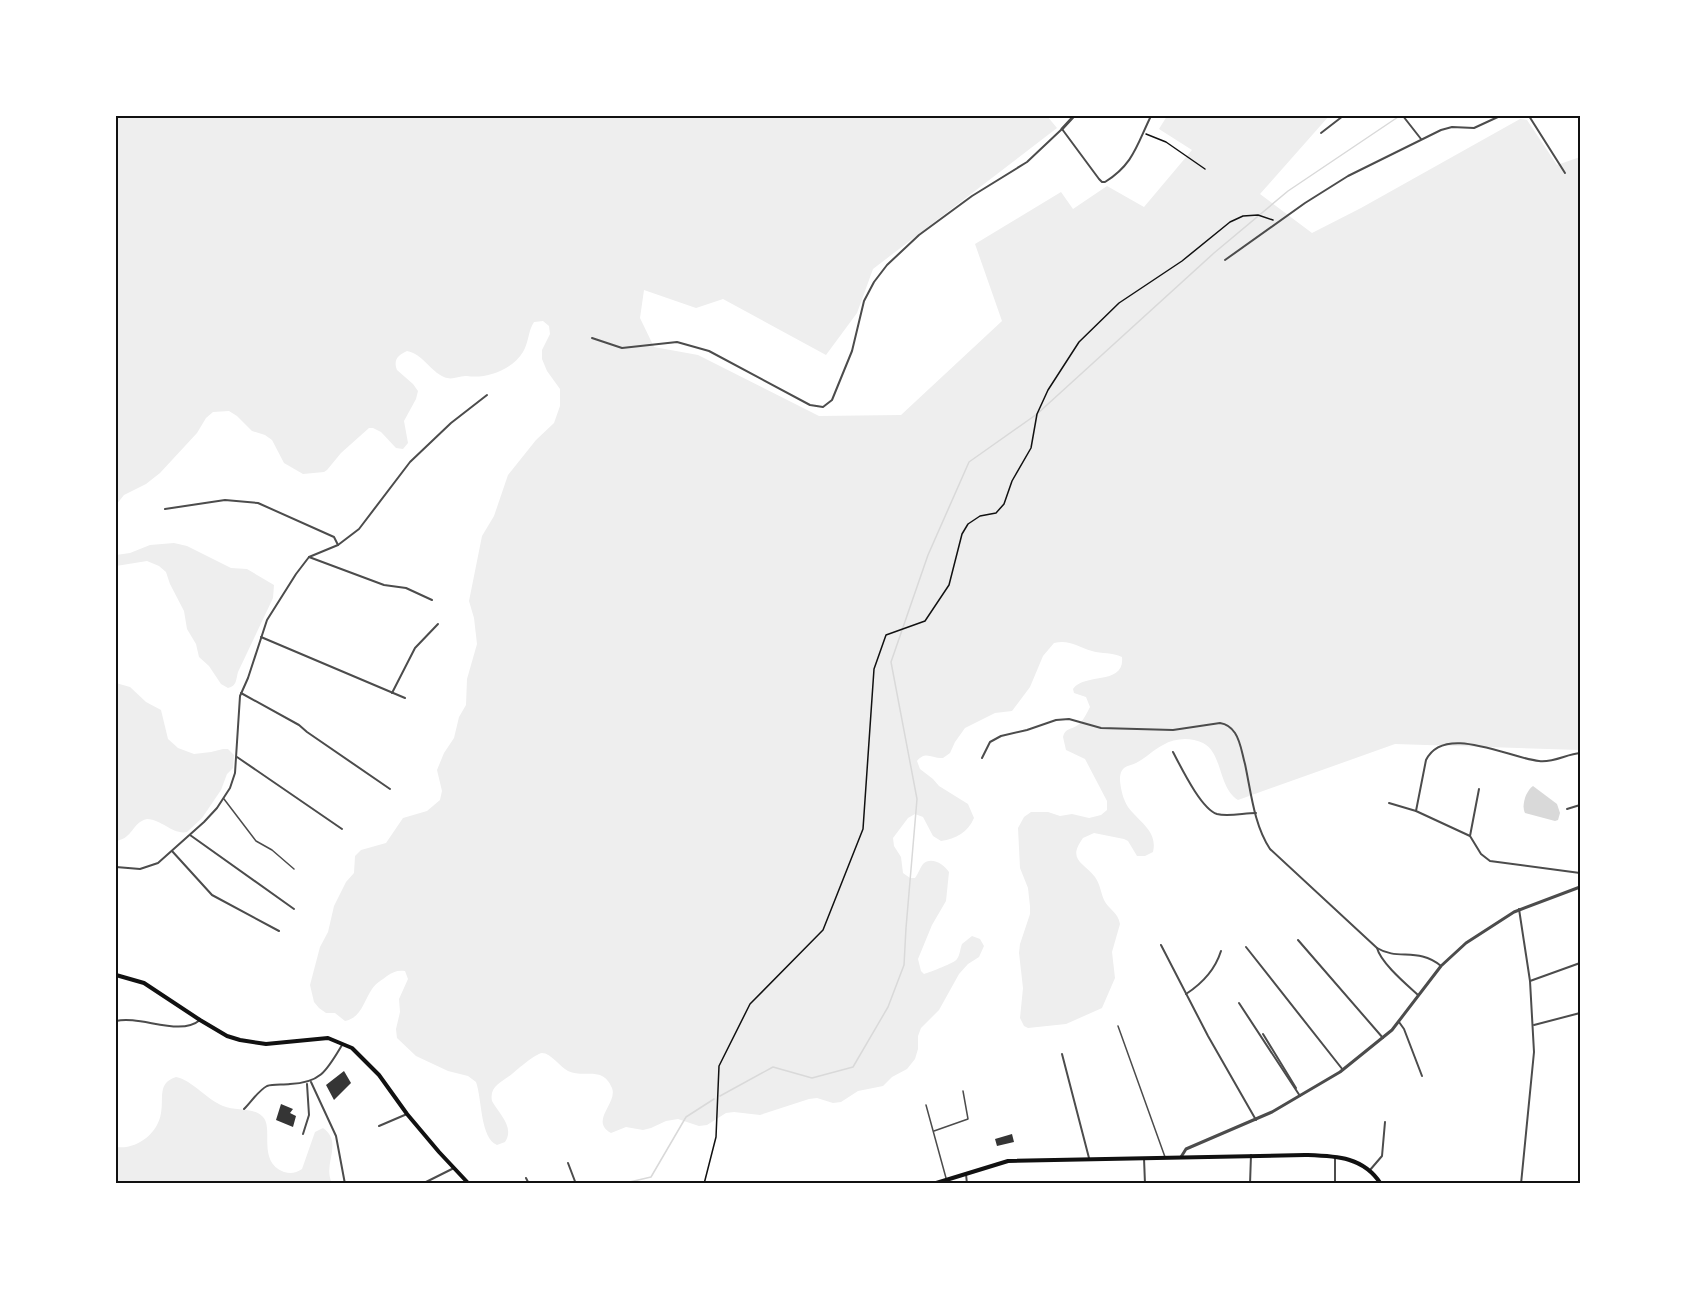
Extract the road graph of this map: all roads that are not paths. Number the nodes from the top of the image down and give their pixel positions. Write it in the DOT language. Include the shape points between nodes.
graph roads {
  1 [pos="1074,116"];
  2 [pos="1151,116"];
  3 [pos="1343,116"];
  4 [pos="1403,116"];
  5 [pos="1500,116"];
  6 [pos="1529,116"];
  7 [pos="1062,129"];
  8 [pos="1321,133"];
  9 [pos="1421,138"];
  10 [pos="1565,173"];
  11 [pos="1225,260"];
  12 [pos="592,338"];
  13 [pos="488,395"];
  14 [pos="165,509"];
  15 [pos="338,545"];
  16 [pos="309,557"];
  17 [pos="432,600"];
  18 [pos="438,624"];
  19 [pos="261,637"];
  20 [pos="241,693"];
  21 [pos="392,693"];
  22 [pos="405,698"];
  23 [pos="1173,752"];
  24 [pos="1581,753"];
  25 [pos="237,757"];
  26 [pos="982,758"];
  27 [pos="390,789"];
  28 [pos="1479,789"];
  29 [pos="224,798"];
  30 [pos="1389,803"];
  31 [pos="1581,805"];
  32 [pos="1567,809"];
  33 [pos="1416,812"];
  34 [pos="1256,813"];
  35 [pos="342,829"];
  36 [pos="189,835"];
  37 [pos="1470,836"];
  38 [pos="172,851"];
  39 [pos="116,867"];
  40 [pos="294,869"];
  41 [pos="1581,873"];
  42 [pos="1581,887"];
  43 [pos="294,909"];
  44 [pos="1519,909"];
  45 [pos="279,931"];
  46 [pos="1298,940"];
  47 [pos="1161,945"];
  48 [pos="1246,947"];
  49 [pos="1377,948"];
  50 [pos="1221,951"];
  51 [pos="1581,963"];
  52 [pos="1441,966"];
  53 [pos="116,975"];
  54 [pos="1530,981"];
  55 [pos="1186,994"];
  56 [pos="1419,997"];
  57 [pos="1239,1003"];
  58 [pos="1581,1013"];
  59 [pos="200,1020"];
  60 [pos="116,1021"];
  61 [pos="1399,1022"];
  62 [pos="1533,1025"];
  63 [pos="1118,1026"];
  64 [pos="1263,1034"];
  65 [pos="1383,1038"];
  66 [pos="343,1043"];
  67 [pos="1062,1054"];
  68 [pos="1343,1070"];
  69 [pos="1422,1076"];
  70 [pos="309,1083"];
  71 [pos="963,1091"];
  72 [pos="1299,1095"];
  73 [pos="926,1105"];
  74 [pos="244,1109"];
  75 [pos="406,1114"];
  76 [pos="1256,1120"];
  77 [pos="1385,1122"];
  78 [pos="379,1126"];
  79 [pos="933,1132"];
  80 [pos="303,1134"];
  81 [pos="1251,1155"];
  82 [pos="1165,1157"];
  83 [pos="1181,1157"];
  84 [pos="1335,1157"];
  85 [pos="1089,1158"];
  86 [pos="1144,1158"];
  87 [pos="568,1163"];
  88 [pos="454,1168"];
  89 [pos="1370,1170"];
  90 [pos="966,1173"];
  91 [pos="526,1178"];
  92 [pos="946,1179"];
  93 [pos="345,1184"];
  94 [pos="422,1184"];
  95 [pos="469,1184"];
  96 [pos="529,1184"];
  97 [pos="576,1184"];
  98 [pos="933,1184"];
  99 [pos="967,1184"];
  100 [pos="1145,1184"];
  101 [pos="1250,1184"];
  102 [pos="1335,1184"];
  103 [pos="1381,1184"];
  104 [pos="1521,1184"];
  1 -- 7 [label="street"];
  2 -- 7 [label="street" via="1132,159 1105,182"];
  3 -- 8 [label="street"];
  4 -- 9 [label="street"];
  5 -- 9 [label="street" via="1474,128 1452,127"];
  6 -- 10 [label="street"];
  7 -- 12 [label="street" via="1027,162 927,229 887,265 864,301 855,344 826,405 810,405 709,351 676,342 622,348"];
  9 -- 11 [label="street" via="1348,176"];
  13 -- 15 [label="street" via="410,462 359,529"];
  14 -- 15 [label="street" via="225,500 258,503 334,537"];
  15 -- 16 [label="street"];
  16 -- 17 [label="street"];
  16 -- 19 [label="street" via="267,620"];
  18 -- 21 [label="street" via="415,648"];
  19 -- 20 [label="street"];
  19 -- 21 [label="street"];
  20 -- 25 [label="street"];
  20 -- 27 [label="street" via="299,725"];
  21 -- 22 [label="street"];
  23 -- 34 [label="street" via="1211,811"];
  24 -- 33 [label="street" via="1540,761 1461,742 1440,745 1426,760"];
  25 -- 29 [label="street"];
  25 -- 35 [label="street"];
  26 -- 34 [label="street" via="990,742 1001,736 1056,720 1069,719 1101,728 1173,730 1220,723 1231,728 1239,742"];
  28 -- 37 [label="street"];
  29 -- 36 [label="street"];
  29 -- 40 [label="lane" via="256,841"];
  30 -- 33 [label="street"];
  31 -- 32 [label="street"];
  33 -- 37 [label="street"];
  34 -- 49 [label="street" via="1270,849"];
  36 -- 38 [label="street"];
  36 -- 43 [label="street"];
  37 -- 41 [label="street" via="1481,855 1490,861"];
  38 -- 39 [label="street" via="158,863 140,869"];
  38 -- 45 [label="street" via="212,895"];
  42 -- 44 [label="street"];
  44 -- 52 [label="street" via="1466,943"];
  44 -- 54 [label="street"];
  46 -- 65 [label="street"];
  47 -- 55 [label="street"];
  48 -- 68 [label="street"];
  49 -- 52 [label="street" via="1393,954 1425,956"];
  49 -- 56 [label="street" via="1378,954"];
  50 -- 55 [label="street" via="1207,977"];
  51 -- 54 [label="street"];
  52 -- 56 [label="street"];
  53 -- 59 [label="main road" via="152,987"];
  54 -- 62 [label="street"];
  55 -- 76 [label="street"];
  56 -- 61 [label="street"];
  57 -- 72 [label="street"];
  58 -- 62 [label="street"];
  59 -- 60 [label="street" via="180,1026"];
  59 -- 66 [label="main road" via="227,1036 252,1042 328,1038"];
  61 -- 65 [label="street"];
  61 -- 69 [label="street"];
  62 -- 104 [label="street" via="1534,1052"];
  63 -- 82 [label="lane"];
  64 -- 72 [label="street"];
  65 -- 68 [label="street"];
  66 -- 70 [label="street" via="330,1065"];
  66 -- 75 [label="main road" via="368,1062"];
  67 -- 85 [label="street"];
  68 -- 72 [label="street"];
  70 -- 74 [label="street" via="268,1086"];
  70 -- 80 [label="street" via="309,1115"];
  70 -- 93 [label="street" via="336,1136"];
  71 -- 79 [label="lane" via="968,1119"];
  72 -- 76 [label="street"];
  73 -- 79 [label="lane"];
  75 -- 78 [label="street"];
  75 -- 88 [label="main road"];
  76 -- 83 [label="street" via="1186,1149"];
  77 -- 89 [label="street" via="1382,1156"];
  79 -- 92 [label="lane"];
  81 -- 83 [label="main road"];
  81 -- 84 [label="main road"];
  81 -- 101 [label="street"];
  82 -- 83 [label="main road"];
  82 -- 86 [label="main road"];
  84 -- 89 [label="main road" via="1354,1160"];
  84 -- 102 [label="street"];
  85 -- 86 [label="main road"];
  85 -- 90 [label="main road" via="1008,1161"];
  86 -- 100 [label="street"];
  87 -- 97 [label="street"];
  88 -- 94 [label="street"];
  88 -- 95 [label="main road"];
  89 -- 103 [label="main road"];
  90 -- 92 [label="main road"];
  90 -- 99 [label="street"];
  91 -- 96 [label="street"];
  92 -- 98 [label="main road"];
}
